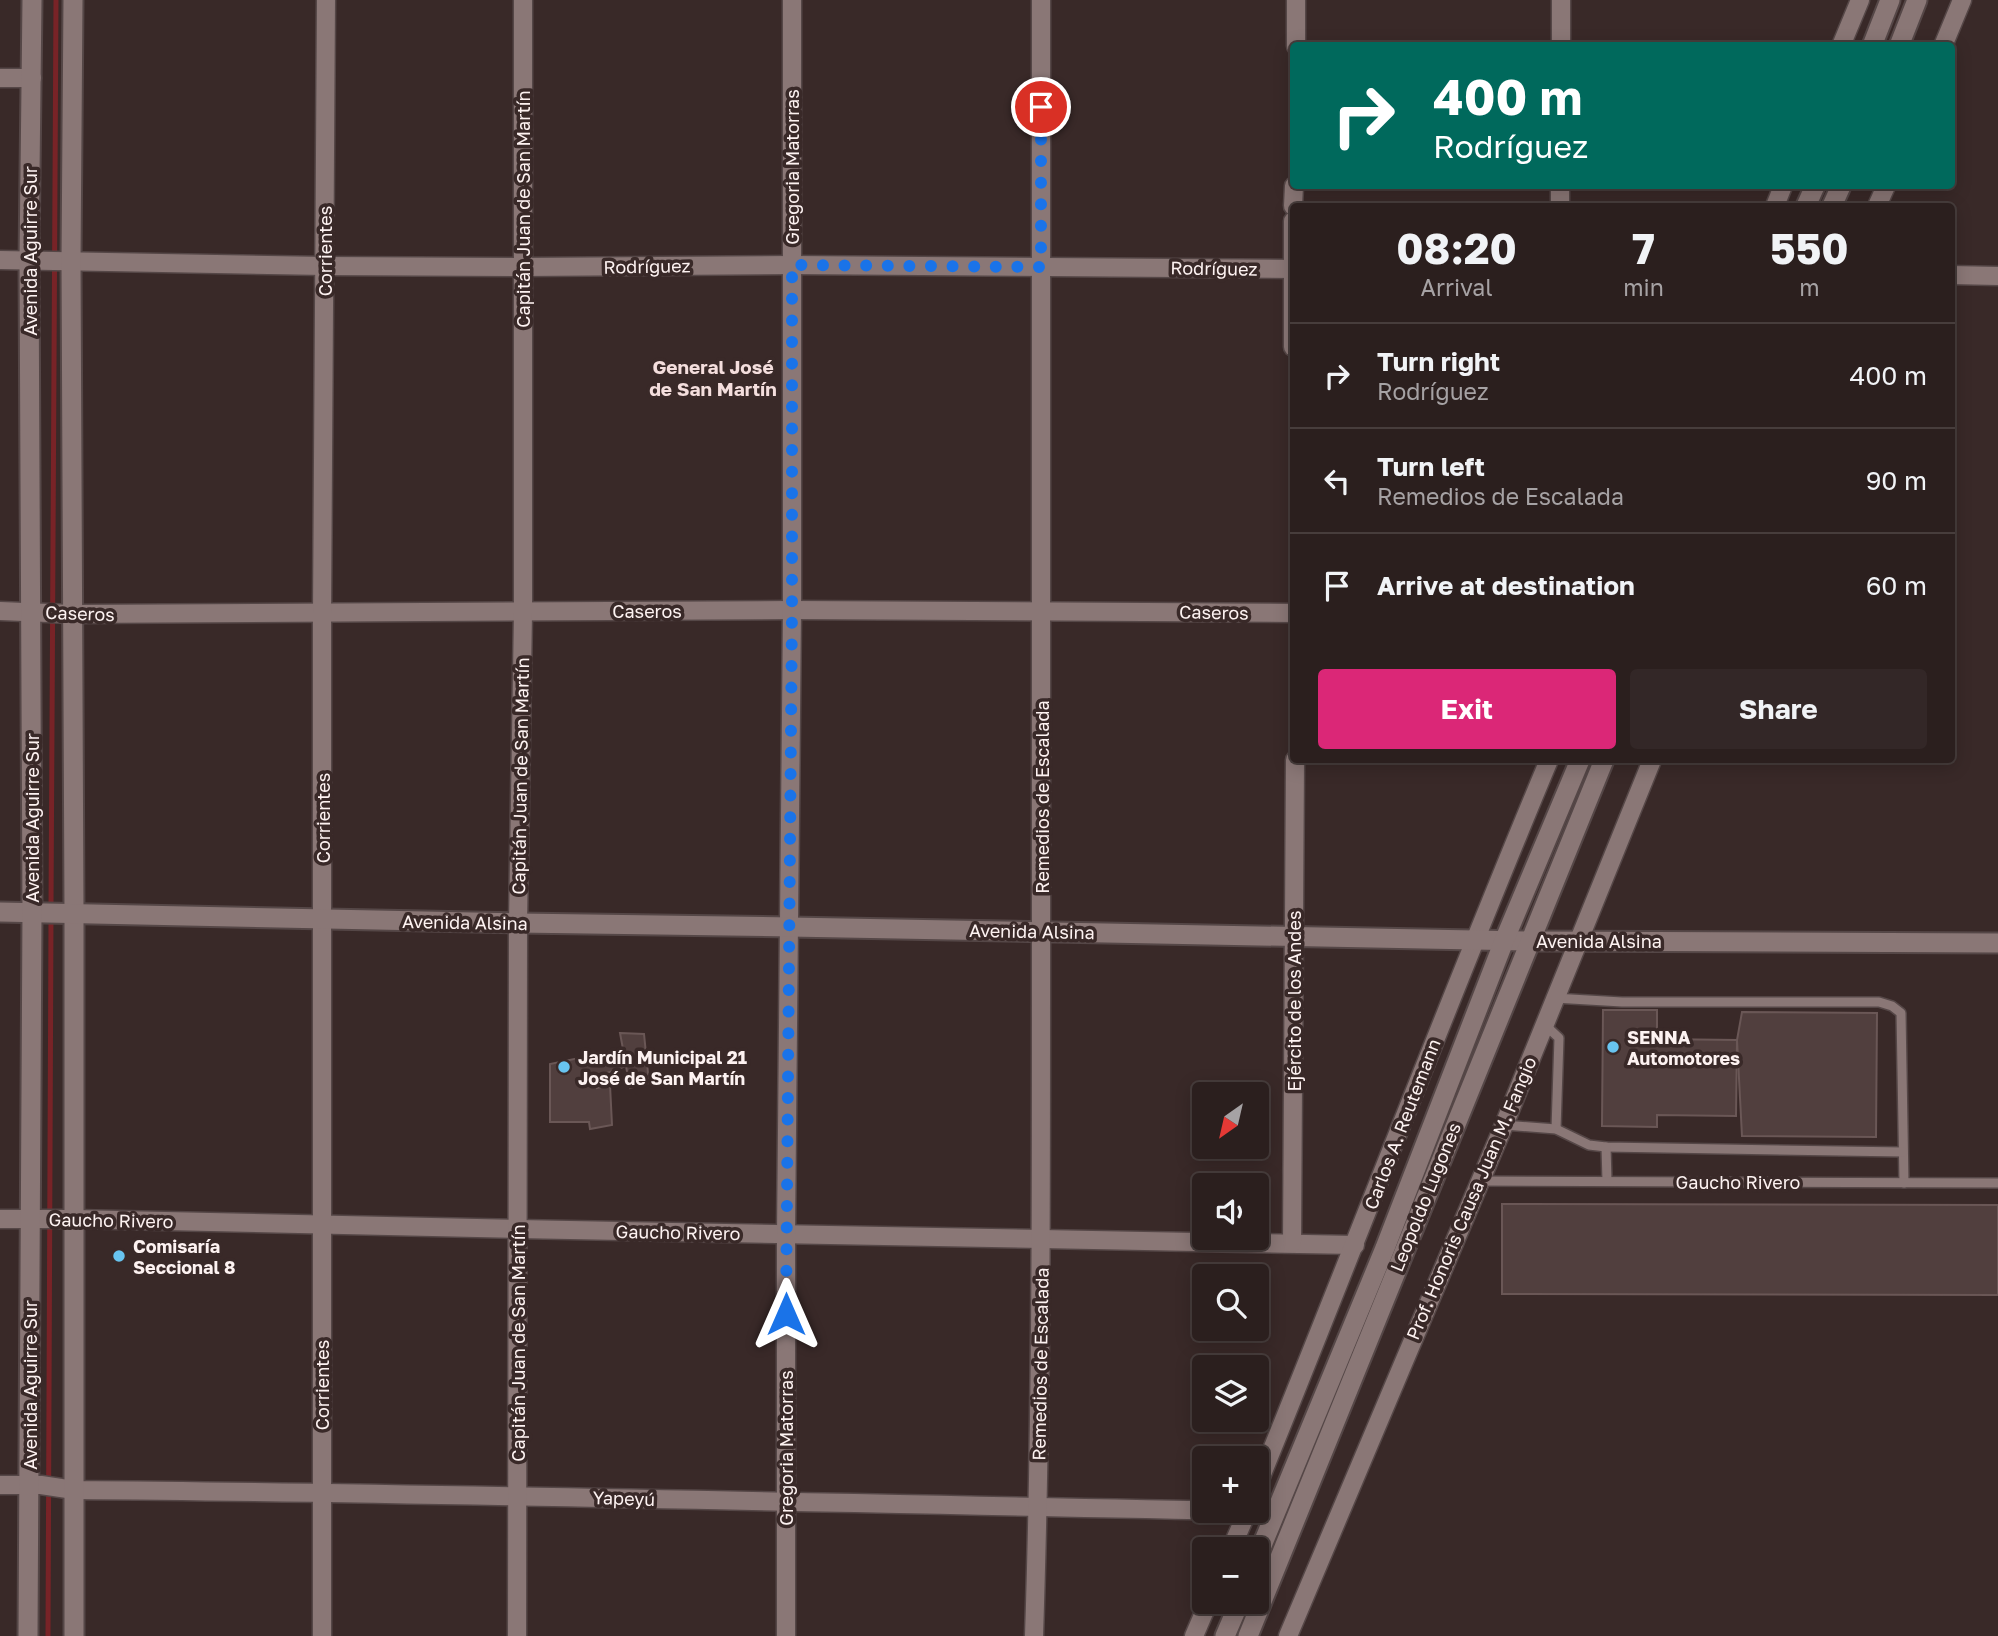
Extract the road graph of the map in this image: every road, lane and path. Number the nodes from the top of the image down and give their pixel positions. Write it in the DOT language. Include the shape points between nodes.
graph roads {
  1 [pos="33,0"];
  2 [pos="73,0"];
  3 [pos="326,0"];
  4 [pos="523,0"];
  5 [pos="792,0"];
  6 [pos="1041,0"];
  7 [pos="1296,0"];
  8 [pos="1561,0"];
  9 [pos="1860,0"];
  10 [pos="1890,0"];
  11 [pos="1917,0"];
  12 [pos="1962,0"];
  13 [pos="1296,42"];
  14 [pos="1561,42"];
  15 [pos="1843,42"];
  16 [pos="1873,42"];
  17 [pos="1901,42"];
  18 [pos="1945,42"];
  19 [pos="0,78"];
  20 [pos="32,78"];
  21 [pos="0,260"];
  22 [pos="51,260"];
  23 [pos="792,265"];
  24 [pos="325,266"];
  25 [pos="522,267"];
  26 [pos="1041,267"];
  27 [pos="1290,270"];
  28 [pos="1955,275"];
  29 [pos="1998,276"];
  30 [pos="792,610"];
  31 [pos="0,611"];
  32 [pos="31,611"];
  33 [pos="1042,611"];
  34 [pos="523,612"];
  35 [pos="1290,613"];
  36 [pos="72,614"];
  37 [pos="322,614"];
  38 [pos="1295,763"];
  39 [pos="1548,763"];
  40 [pos="1579,763"];
  41 [pos="1603,763"];
  42 [pos="1651,763"];
  43 [pos="0,912"];
  44 [pos="38,912"];
  45 [pos="70,912"];
  46 [pos="323,920"];
  47 [pos="518,923"];
  48 [pos="790,927"];
  49 [pos="1041,932"];
  50 [pos="1294,937"];
  51 [pos="1474,940"];
  52 [pos="1504,941"];
  53 [pos="1529,941"];
  54 [pos="1578,941"];
  55 [pos="1998,943"];
  56 [pos="1554,998"];
  57 [pos="1544,1024"];
  58 [pos="1504,1125"];
  59 [pos="1556,1129"];
  60 [pos="1606,1147"];
  61 [pos="1903,1152"];
  62 [pos="1479,1181"];
  63 [pos="1607,1181"];
  64 [pos="1904,1183"];
  65 [pos="1998,1183"];
  66 [pos="0,1219"];
  67 [pos="69,1219"];
  68 [pos="36,1220"];
  69 [pos="321,1224"];
  70 [pos="518,1229"];
  71 [pos="786,1234"];
  72 [pos="1041,1238"];
  73 [pos="1292,1243"];
  74 [pos="1355,1245"];
  75 [pos="1269,1457"];
  76 [pos="0,1485"];
  77 [pos="35,1485"];
  78 [pos="68,1489"];
  79 [pos="322,1492"];
  80 [pos="518,1495"];
  81 [pos="786,1502"];
  82 [pos="1038,1507"];
  83 [pos="1192,1510"];
  84 [pos="1266,1537"];
  85 [pos="1203,1614"];
  86 [pos="1234,1614"];
  87 [pos="29,1636"];
  88 [pos="74,1636"];
  89 [pos="322,1636"];
  90 [pos="517,1636"];
  91 [pos="786,1636"];
  92 [pos="1034,1636"];
  93 [pos="1194,1636"];
  94 [pos="1225,1636"];
  95 [pos="1248,1636"];
  96 [pos="1288,1636"];
  1 -- 20 [label="main road, Avenida Aguirre Sur"];
  2 -- 22 [label="main road, Avenida Aguirre Sur"];
  3 -- 24 [label="street, Corrientes"];
  4 -- 25 [label="street, Capitán Juan de San Martín"];
  5 -- 23 [label="street, Gregoria Matorras"];
  6 -- 26 [label="street, Remedios de Escalada"];
  7 -- 13 [label="street"];
  8 -- 14 [label="street"];
  9 -- 15 [label="street"];
  10 -- 16 [label="main road"];
  11 -- 17 [label="main road"];
  12 -- 18 [label="street"];
  19 -- 20 [label="street"];
  20 -- 22 [label="main road, Avenida Aguirre Sur"];
  21 -- 22 [label="street, Rodríguez"];
  22 -- 24 [label="street, Rodríguez"];
  22 -- 32 [label="main road, Avenida Aguirre Sur"];
  22 -- 36 [label="main road, Avenida Aguirre Sur"];
  23 -- 25 [label="street, Rodríguez"];
  23 -- 26 [label="street, Rodríguez"];
  23 -- 30 [label="street, Gregoria Matorras"];
  24 -- 25 [label="street, Rodríguez"];
  24 -- 37 [label="street, Corrientes"];
  25 -- 34 [label="street, Capitán Juan de San Martín"];
  26 -- 27 [label="street, Rodríguez"];
  26 -- 33 [label="street, Remedios de Escalada"];
  28 -- 29 [label="street"];
  30 -- 33 [label="street, Caseros"];
  30 -- 34 [label="street, Caseros"];
  30 -- 48 [label="street, Gregoria Matorras"];
  31 -- 32 [label="street, Caseros"];
  32 -- 36 [label="street, Caseros"];
  32 -- 44 [label="main road, Avenida Aguirre Sur"];
  33 -- 35 [label="street, Caseros"];
  33 -- 49 [label="street, Remedios de Escalada"];
  34 -- 37 [label="street, Caseros"];
  34 -- 47 [label="street, Capitán Juan de San Martín"];
  36 -- 37 [label="street, Caseros"];
  36 -- 45 [label="main road, Avenida Aguirre Sur"];
  37 -- 46 [label="street, Corrientes"];
  38 -- 50 [label="street, Ejército de los Andes"];
  39 -- 51 [label="street, Carlos A. Reutemann"];
  40 -- 52 [label="main road, Leopoldo Lugones"];
  41 -- 53 [label="main road, Leopoldo Lugones"];
  42 -- 54 [label="street, Prof. Honoris Causa Juan M. Fangio"];
  43 -- 44 [label="main road"];
  44 -- 45 [label="main road, Avenida Alsina"];
  44 -- 68 [label="main road, Avenida Aguirre Sur"];
  45 -- 46 [label="main road, Avenida Alsina"];
  45 -- 67 [label="main road, Avenida Aguirre Sur"];
  46 -- 47 [label="main road, Avenida Alsina"];
  46 -- 69 [label="street, Corrientes"];
  47 -- 48 [label="main road, Avenida Alsina"];
  47 -- 70 [label="street, Capitán Juan de San Martín"];
  48 -- 49 [label="main road, Avenida Alsina"];
  48 -- 71 [label="street, Gregoria Matorras"];
  49 -- 50 [label="main road, Avenida Alsina"];
  49 -- 72 [label="street, Remedios de Escalada"];
  50 -- 51 [label="main road, Avenida Alsina"];
  50 -- 73 [label="street, Ejército de los Andes"];
  51 -- 52 [label="main road, Avenida Alsina"];
  51 -- 74 [label="street, Carlos A. Reutemann"];
  52 -- 53 [label="main road, Avenida Alsina"];
  52 -- 84 [label="main road, Leopoldo Lugones" via="1385,1248"];
  53 -- 54 [label="main road, Avenida Alsina"];
  53 -- 95 [label="main road, Leopoldo Lugones"];
  54 -- 55 [label="main road, Avenida Alsina"];
  54 -- 56 [label="street, Prof. Honoris Causa Juan M. Fangio"];
  56 -- 57 [label="street, Prof. Honoris Causa Juan M. Fangio"];
  56 -- 61 [label="lane" via="1879,1002 1892,1006 1901,1013"];
  57 -- 58 [label="street, Prof. Honoris Causa Juan M. Fangio"];
  57 -- 59 [label="lane" via="1559,1038"];
  58 -- 59 [label="lane"];
  58 -- 62 [label="street, Prof. Honoris Causa Juan M. Fangio"];
  59 -- 60 [label="lane" via="1589,1145"];
  60 -- 61 [label="lane"];
  60 -- 63 [label="lane"];
  61 -- 64 [label="lane"];
  62 -- 63 [label="lane, Gaucho Rivero"];
  62 -- 96 [label="street, Prof. Honoris Causa Juan M. Fangio"];
  63 -- 64 [label="lane, Gaucho Rivero"];
  64 -- 65 [label="lane, Gaucho Rivero"];
  66 -- 68 [label="street, Gaucho Rivero"];
  67 -- 68 [label="street, Gaucho Rivero"];
  67 -- 69 [label="street, Gaucho Rivero"];
  67 -- 78 [label="main road, Avenida Aguirre Sur"];
  68 -- 77 [label="main road, Avenida Aguirre Sur"];
  69 -- 70 [label="street, Gaucho Rivero"];
  69 -- 79 [label="street, Corrientes"];
  70 -- 71 [label="street, Gaucho Rivero"];
  70 -- 80 [label="street, Capitán Juan de San Martín"];
  71 -- 72 [label="street, Gaucho Rivero"];
  71 -- 81 [label="street, Gregoria Matorras"];
  72 -- 73 [label="street, Gaucho Rivero"];
  72 -- 82 [label="street, Remedios de Escalada"];
  73 -- 74 [label="street, Gaucho Rivero"];
  74 -- 75 [label="street, Carlos A. Reutemann"];
  76 -- 77 [label="street, Yapeyú"];
  77 -- 78 [label="street, Yapeyú"];
  77 -- 87 [label="main road, Avenida Aguirre Sur"];
  78 -- 79 [label="street, Yapeyú"];
  78 -- 88 [label="main road, Avenida Aguirre Sur"];
  79 -- 80 [label="street, Yapeyú"];
  79 -- 89 [label="street, Corrientes"];
  80 -- 81 [label="street, Yapeyú"];
  80 -- 90 [label="street, Capitán Juan de San Martín"];
  81 -- 82 [label="street, Yapeyú"];
  81 -- 91 [label="street, Gregoria Matorras"];
  82 -- 83 [label="street, Yapeyú"];
  82 -- 92 [label="street, Remedios de Escalada"];
  85 -- 93 [label="street"];
  86 -- 94 [label="main road"];
}
